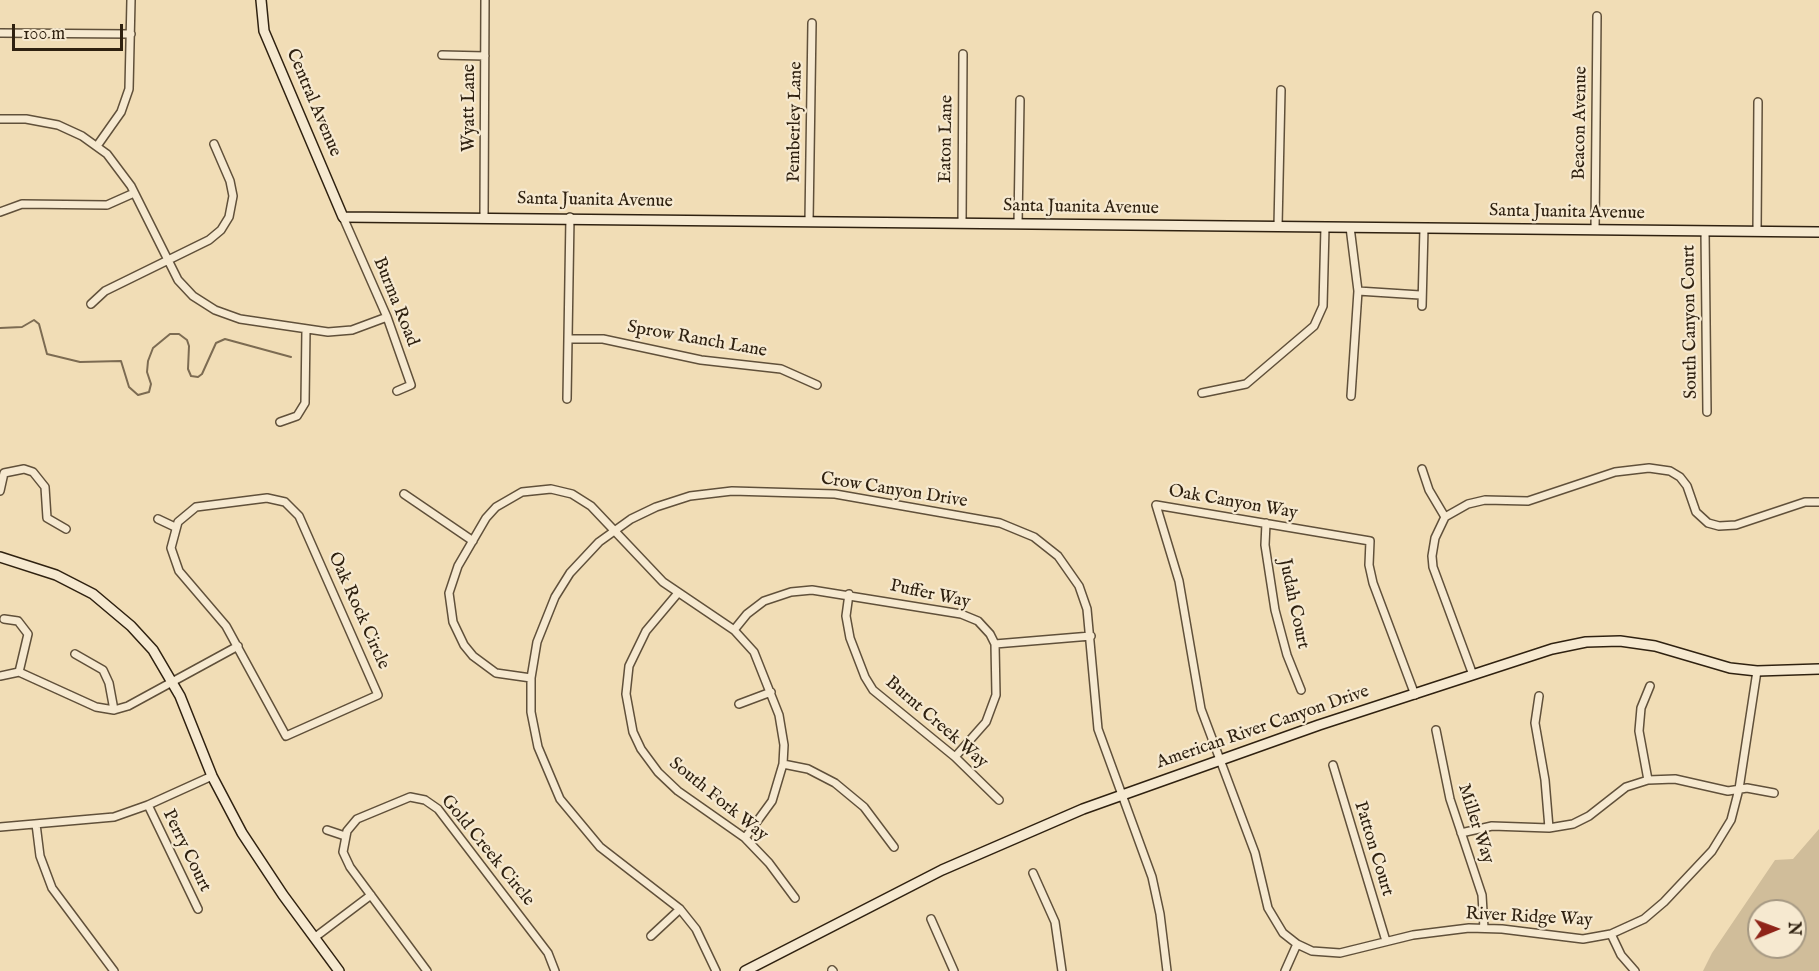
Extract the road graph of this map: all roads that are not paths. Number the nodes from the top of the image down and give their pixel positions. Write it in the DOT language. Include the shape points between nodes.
graph roads {
  1 [pos="131,0"];
  2 [pos="261,0"];
  3 [pos="485,0"];
  4 [pos="1597,16"];
  5 [pos="812,23"];
  6 [pos="0,33"];
  7 [pos="131,34"];
  8 [pos="963,54"];
  9 [pos="442,55"];
  10 [pos="485,56"];
  11 [pos="1281,90"];
  12 [pos="1020,100"];
  13 [pos="1758,102"];
  14 [pos="0,119"];
  15 [pos="214,144"];
  16 [pos="97,146"];
  17 [pos="134,193"];
  18 [pos="0,212"];
  19 [pos="484,216"];
  20 [pos="343,217"];
  21 [pos="570,217"];
  22 [pos="809,221"];
  23 [pos="962,223"];
  24 [pos="1018,224"];
  25 [pos="1278,226"];
  26 [pos="1325,227"];
  27 [pos="1350,227"];
  28 [pos="1424,228"];
  29 [pos="1595,230"];
  30 [pos="1705,231"];
  31 [pos="1757,231"];
  32 [pos="1819,232"];
  33 [pos="167,261"];
  34 [pos="1358,291"];
  35 [pos="1420,295"];
  36 [pos="91,304"];
  37 [pos="1422,306"];
  38 [pos="387,317"];
  39 [pos="306,328"];
  40 [pos="569,339"];
  41 [pos="817,385"];
  42 [pos="397,391"];
  43 [pos="1202,393"];
  44 [pos="1351,396"];
  45 [pos="567,399"];
  46 [pos="1707,412"];
  47 [pos="280,422"];
  48 [pos="1422,469"];
  49 [pos="2,472"];
  50 [pos="0,491"];
  51 [pos="404,494"];
  52 [pos="1819,502"];
  53 [pos="1445,517"];
  54 [pos="158,519"];
  55 [pos="1266,524"];
  56 [pos="175,527"];
  57 [pos="66,529"];
  58 [pos="614,530"];
  59 [pos="472,541"];
  60 [pos="0,557"];
  61 [pos="678,593"];
  62 [pos="849,594"];
  63 [pos="4,619"];
  64 [pos="734,630"];
  65 [pos="1091,636"];
  66 [pos="994,645"];
  67 [pos="238,646"];
  68 [pos="75,654"];
  69 [pos="1819,669"];
  70 [pos="1757,671"];
  71 [pos="19,672"];
  72 [pos="1473,675"];
  73 [pos="0,676"];
  74 [pos="531,678"];
  75 [pos="173,681"];
  76 [pos="1650,686"];
  77 [pos="1300,690"];
  78 [pos="771,692"];
  79 [pos="1415,695"];
  80 [pos="1539,696"];
  81 [pos="739,704"];
  82 [pos="114,710"];
  83 [pos="1436,730"];
  84 [pos="955,757"];
  85 [pos="1219,760"];
  86 [pos="783,764"];
  87 [pos="1333,765"];
  88 [pos="212,776"];
  89 [pos="1648,780"];
  90 [pos="1739,789"];
  91 [pos="1774,793"];
  92 [pos="1121,795"];
  93 [pos="999,800"];
  94 [pos="148,806"];
  95 [pos="36,824"];
  96 [pos="0,827"];
  97 [pos="1549,828"];
  98 [pos="327,830"];
  99 [pos="1461,833"];
  100 [pos="345,836"];
  101 [pos="745,838"];
  102 [pos="894,848"];
  103 [pos="1033,873"];
  104 [pos="371,896"];
  105 [pos="795,898"];
  106 [pos="198,909"];
  107 [pos="680,909"];
  108 [pos="932,920"];
  109 [pos="1484,928"];
  110 [pos="1611,934"];
  111 [pos="651,936"];
  112 [pos="314,938"];
  113 [pos="1386,941"];
  114 [pos="1297,944"];
  115 [pos="114,971"];
  116 [pos="339,971"];
  117 [pos="427,971"];
  118 [pos="555,971"];
  119 [pos="716,971"];
  120 [pos="745,971"];
  121 [pos="954,971"];
  122 [pos="1062,971"];
  123 [pos="1167,971"];
  124 [pos="1285,971"];
  125 [pos="1635,971"];
  1 -- 7 [label="street"];
  2 -- 20 [label="street, Central Avenue" via="264,31"];
  3 -- 10 [label="street, Wyatt Lane"];
  4 -- 29 [label="street, Beacon Avenue"];
  5 -- 22 [label="street, Pemberley Lane"];
  6 -- 7 [label="street"];
  7 -- 16 [label="street" via="126,100 116,122"];
  8 -- 23 [label="street, Eaton Lane"];
  9 -- 10 [label="street"];
  10 -- 19 [label="street, Wyatt Lane"];
  11 -- 25 [label="street"];
  12 -- 24 [label="street"];
  13 -- 31 [label="street"];
  14 -- 16 [label="street" via="58,125"];
  15 -- 33 [label="street" via="231,186 229,217 213,237"];
  16 -- 17 [label="street" via="116,164"];
  17 -- 18 [label="street" via="108,205 22,204"];
  17 -- 33 [label="street"];
  19 -- 20 [label="street, Santa Juanita Avenue"];
  19 -- 21 [label="street, Santa Juanita Avenue"];
  20 -- 38 [label="street, Burma Road"];
  21 -- 22 [label="street, Santa Juanita Avenue"];
  21 -- 40 [label="street"];
  22 -- 23 [label="street, Santa Juanita Avenue"];
  23 -- 24 [label="street, Santa Juanita Avenue"];
  24 -- 25 [label="street, Santa Juanita Avenue"];
  25 -- 26 [label="street, Santa Juanita Avenue"];
  26 -- 27 [label="street, Santa Juanita Avenue"];
  26 -- 43 [label="street" via="1323,306 1314,326 1246,384"];
  27 -- 28 [label="street, Santa Juanita Avenue"];
  27 -- 34 [label="street"];
  28 -- 29 [label="street, Santa Juanita Avenue"];
  28 -- 35 [label="street"];
  29 -- 30 [label="street, Santa Juanita Avenue"];
  30 -- 31 [label="street, Santa Juanita Avenue"];
  30 -- 46 [label="street, South Canyon Court"];
  31 -- 32 [label="street, Santa Juanita Avenue"];
  33 -- 36 [label="street" via="105,291"];
  33 -- 39 [label="street" via="185,288 215,310 240,319"];
  34 -- 35 [label="street"];
  34 -- 44 [label="street"];
  35 -- 37 [label="street"];
  38 -- 39 [label="street" via="351,330 328,332"];
  38 -- 42 [label="street, Burma Road" via="411,385"];
  39 -- 47 [label="street" via="305,403 297,416"];
  40 -- 41 [label="street, Sprow Ranch Lane" via="603,339 701,360 781,369"];
  40 -- 45 [label="street"];
  48 -- 53 [label="street"];
  49 -- 50 [label="street"];
  49 -- 57 [label="street" via="24,469 37,476 46,493 46,518"];
  51 -- 59 [label="street"];
  52 -- 53 [label="street" via="1805,502 1736,525 1719,526 1703,520 1696,512 1680,477 1649,468 1615,472 1528,501 1473,502"];
  53 -- 72 [label="street" via="1435,538 1433,567"];
  54 -- 56 [label="street"];
  55 -- 77 [label="street, Judah Court" via="1265,545 1275,610"];
  55 -- 79 [label="street, Oak Canyon Way" via="1370,541 1373,583"];
  55 -- 85 [label="street, Oak Canyon Way" via="1156,505 1179,580 1195,688"];
  56 -- 67 [label="street, Oak Rock Circle" via="171,548 176,565 215,611"];
  56 -- 67 [label="street, Oak Rock Circle" via="187,512 203,505 272,498 293,508 378,695 286,736"];
  58 -- 59 [label="street" via="579,497 558,490 536,489 515,495 496,507"];
  58 -- 61 [label="street"];
  58 -- 65 [label="street, Crow Canyon Drive" via="669,501 732,491 835,494 1000,523 1034,537 1066,565 1084,598"];
  58 -- 74 [label="street, Crow Canyon Drive" via="584,556 555,597 537,642"];
  59 -- 74 [label="street" via="452,579 449,601 453,622 468,651 484,666 510,677"];
  60 -- 75 [label="street" via="57,575 113,609 142,638"];
  61 -- 64 [label="street"];
  61 -- 101 [label="street, South Fork Way" via="635,650 626,682 629,721 641,749 658,772 678,791"];
  62 -- 64 [label="street, Puffer Way" via="812,590 777,595 752,609"];
  62 -- 66 [label="street, Puffer Way" via="967,616 982,625"];
  62 -- 84 [label="street, Burnt Creek Way" via="847,624 869,684 883,700"];
  63 -- 71 [label="street" via="18,621 28,634"];
  64 -- 78 [label="street" via="754,652"];
  65 -- 66 [label="street"];
  65 -- 92 [label="street, Crow Canyon Drive" via="1098,729"];
  66 -- 84 [label="street" via="997,688 992,710 982,728"];
  67 -- 75 [label="street"];
  68 -- 82 [label="street" via="103,670 110,682"];
  69 -- 70 [label="street, American River Canyon Drive"];
  70 -- 72 [label="street, American River Canyon Drive" via="1704,662 1641,644 1600,641 1559,647"];
  70 -- 90 [label="street, River Ridge Way"];
  71 -- 73 [label="street"];
  71 -- 82 [label="street" via="96,707"];
  72 -- 79 [label="street, American River Canyon Drive"];
  74 -- 107 [label="street, Crow Canyon Drive" via="531,712 538,747 560,799 600,848"];
  75 -- 82 [label="street"];
  75 -- 88 [label="street"];
  76 -- 89 [label="street" via="1639,720"];
  78 -- 81 [label="street"];
  78 -- 86 [label="street" via="782,727"];
  79 -- 85 [label="street, American River Canyon Drive"];
  80 -- 97 [label="street" via="1535,735 1545,780"];
  83 -- 99 [label="street, Miller Way" via="1442,771"];
  84 -- 93 [label="street, Burnt Creek Way"];
  85 -- 92 [label="street, American River Canyon Drive"];
  85 -- 114 [label="street, River Ridge Way" via="1255,853 1271,915 1283,933"];
  86 -- 101 [label="street" via="772,801"];
  86 -- 102 [label="street" via="835,783 864,807"];
  87 -- 113 [label="street, Patton Court"];
  88 -- 94 [label="street"];
  88 -- 112 [label="street" via="260,863"];
  89 -- 90 [label="street" via="1675,779 1728,791"];
  89 -- 97 [label="street" via="1622,790 1583,819"];
  90 -- 91 [label="street"];
  90 -- 110 [label="street, River Ridge Way" via="1731,820 1712,851 1654,911"];
  92 -- 120 [label="street, American River Canyon Drive" via="942,870"];
  92 -- 123 [label="street, Crow Canyon Drive" via="1157,895"];
  94 -- 95 [label="street" via="105,819"];
  94 -- 106 [label="street, Perry Court"];
  95 -- 96 [label="street"];
  95 -- 115 [label="street" via="40,856 52,888"];
  97 -- 99 [label="street" via="1492,826"];
  98 -- 100 [label="street"];
  99 -- 109 [label="street, Miller Way" via="1482,895"];
  100 -- 104 [label="street" via="343,852 347,863"];
  100 -- 118 [label="street, Gold Creek Circle" via="362,816 399,800 415,798 430,802 548,953"];
  101 -- 105 [label="street, South Fork Way" via="769,862"];
  103 -- 122 [label="street" via="1055,922"];
  104 -- 112 [label="street"];
  104 -- 117 [label="street"];
  107 -- 111 [label="street"];
  107 -- 119 [label="street, Crow Canyon Drive" via="696,929"];
  108 -- 121 [label="street"];
  109 -- 110 [label="street, River Ridge Way" via="1570,939"];
  109 -- 113 [label="street, River Ridge Way" via="1441,930"];
  110 -- 125 [label="street" via="1621,955"];
  112 -- 116 [label="street"];
  113 -- 114 [label="street, River Ridge Way" via="1333,954"];
  114 -- 124 [label="street"];
}
